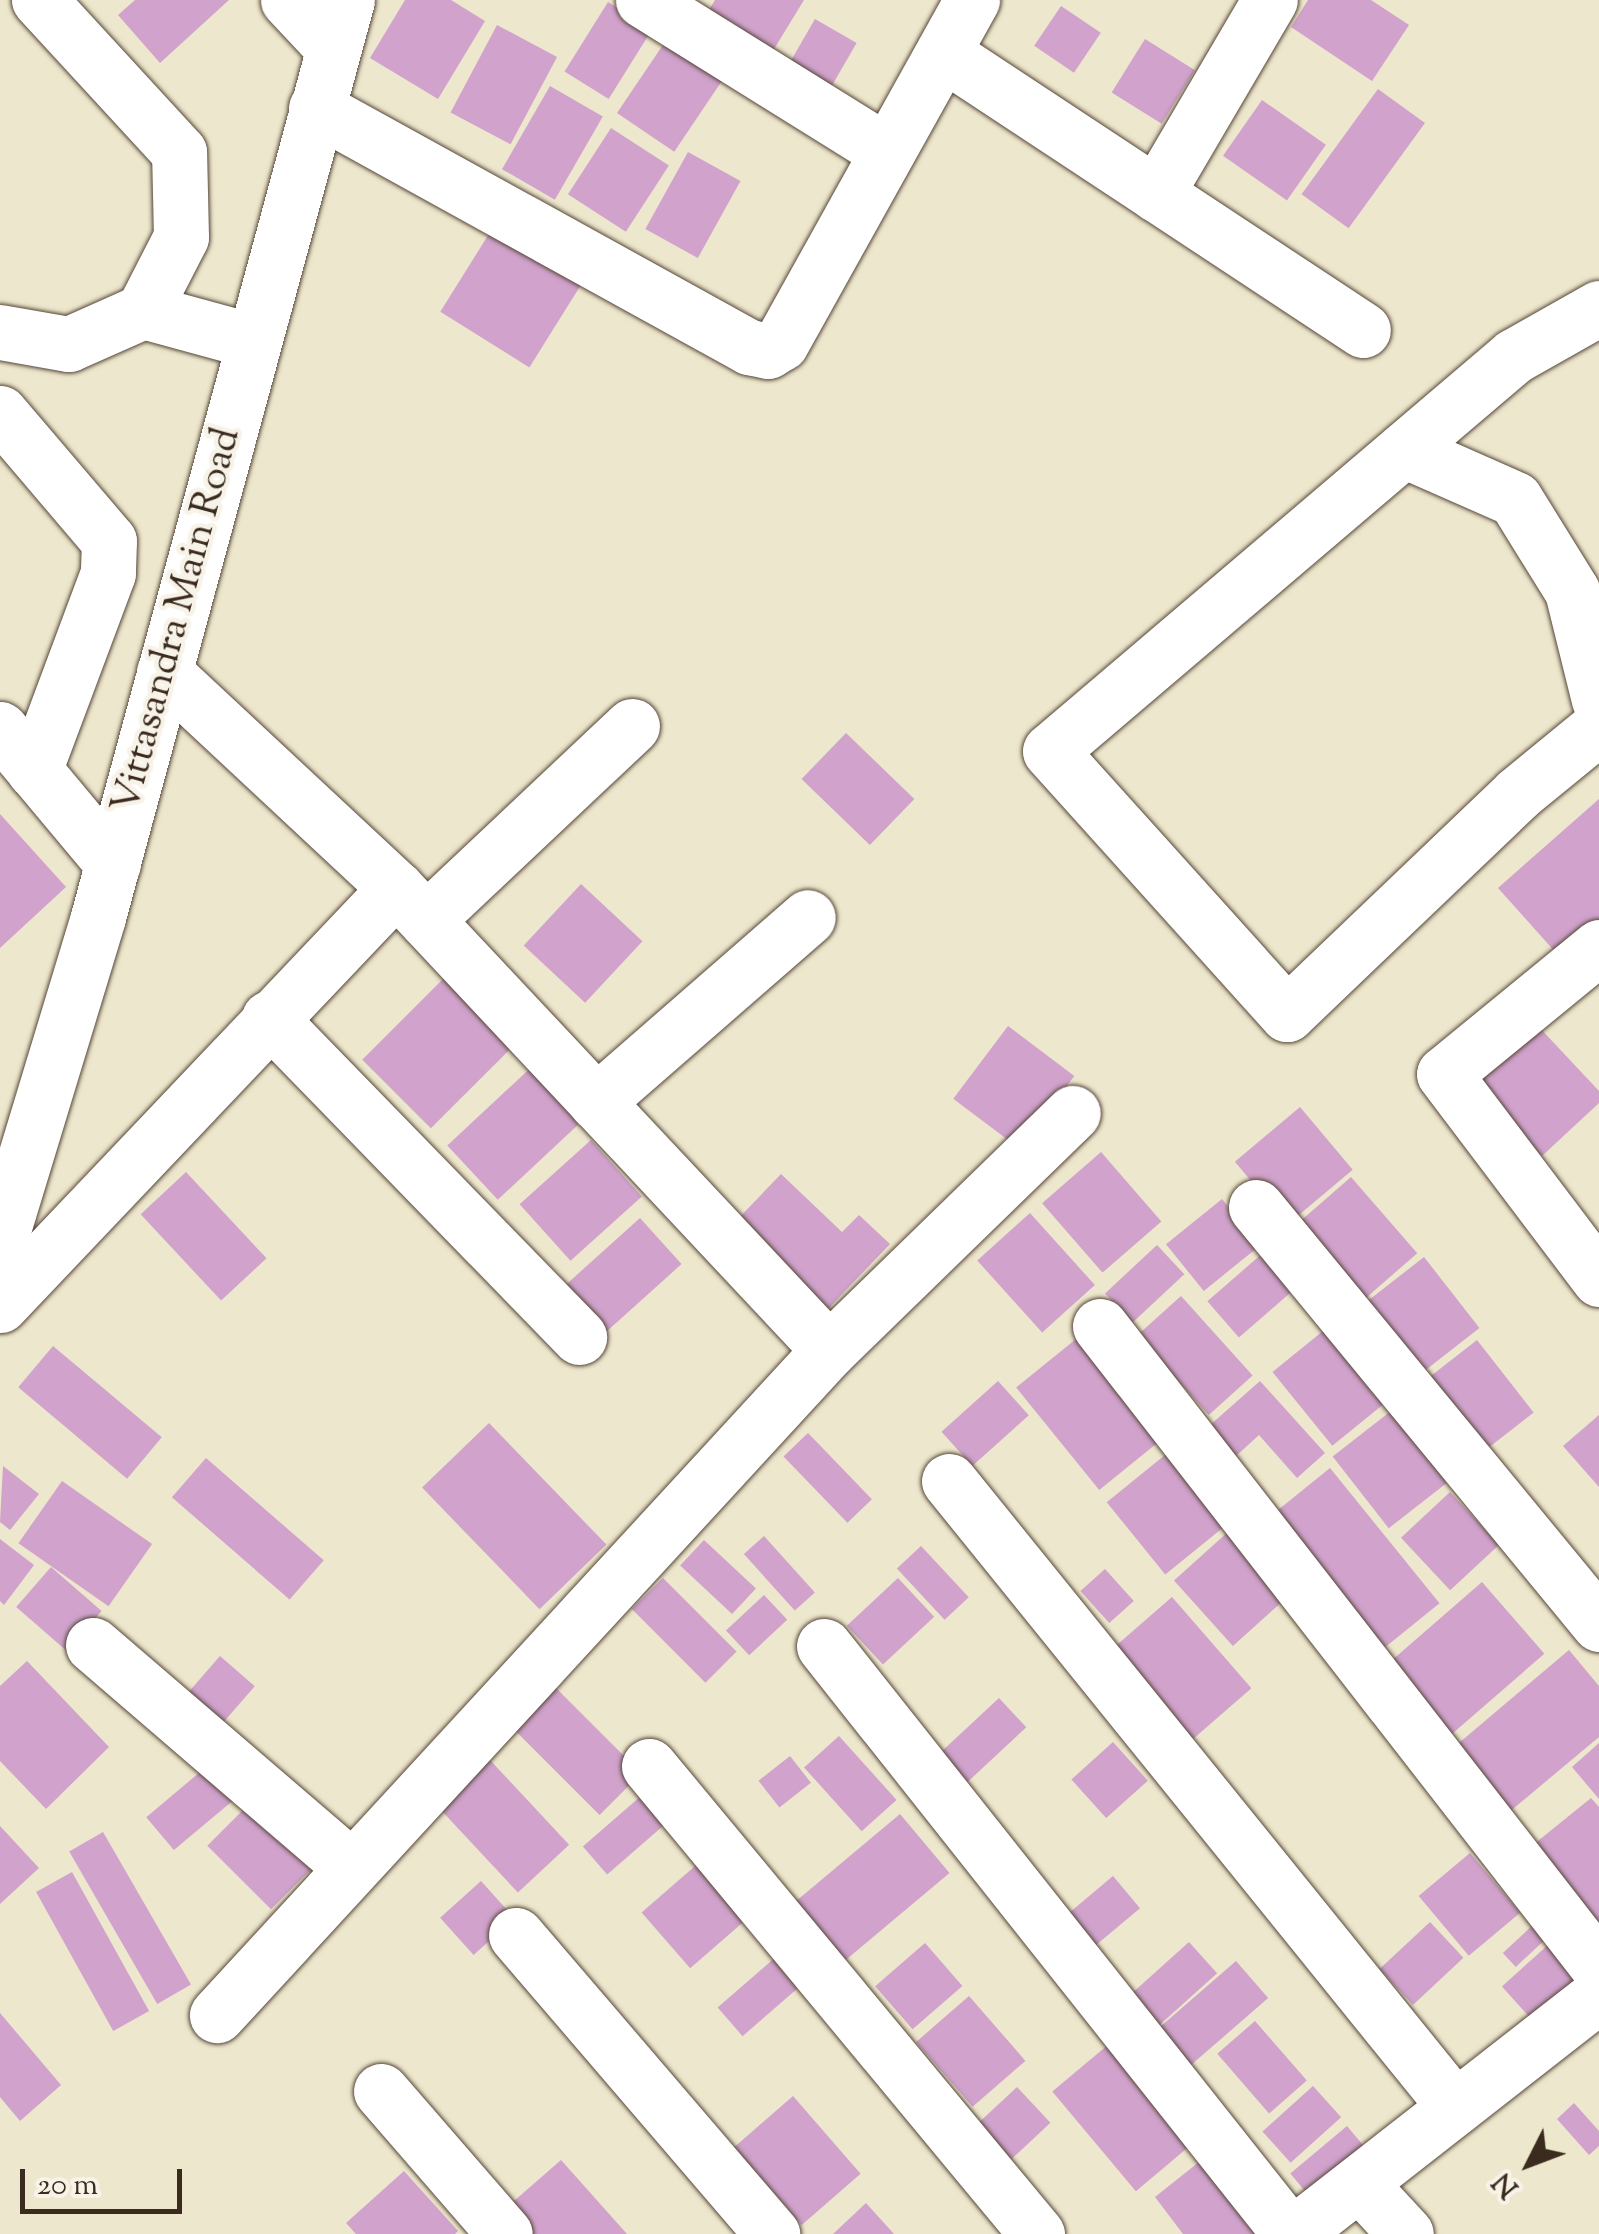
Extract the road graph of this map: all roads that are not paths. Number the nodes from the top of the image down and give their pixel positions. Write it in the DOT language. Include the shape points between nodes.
graph roads {
  1 [pos="38,0"];
  2 [pos="288,0"];
  3 [pos="643,0"];
  4 [pos="972,0"];
  5 [pos="1270,0"];
  6 [pos="340,23"];
  7 [pos="943,52"];
  8 [pos="316,108"];
  9 [pos="887,152"];
  10 [pos="1156,194"];
  11 [pos="1599,308"];
  12 [pos="143,311"];
  13 [pos="1363,330"];
  14 [pos="0,332"];
  15 [pos="253,342"];
  16 [pos="0,413"];
  17 [pos="1404,450"];
  18 [pos="164,672"];
  19 [pos="1599,700"];
  20 [pos="632,726"];
  21 [pos="1599,728"];
  22 [pos="0,729"];
  23 [pos="34,770"];
  24 [pos="113,864"];
  25 [pos="411,904"];
  26 [pos="808,917"];
  27 [pos="1599,946"];
  28 [pos="269,1018"];
  29 [pos="596,1102"];
  30 [pos="1073,1113"];
  31 [pos="11,1160"];
  32 [pos="1256,1207"];
  33 [pos="0,1240"];
  34 [pos="1599,1279"];
  35 [pos="0,1305"];
  36 [pos="1100,1326"];
  37 [pos="579,1337"];
  38 [pos="829,1350"];
  39 [pos="948,1482"];
  40 [pos="1599,1624"];
  41 [pos="93,1645"];
  42 [pos="824,1646"];
  43 [pos="650,1766"];
  44 [pos="350,1866"];
  45 [pos="516,1935"];
  46 [pos="1599,1968"];
  47 [pos="1599,1995"];
  48 [pos="217,2015"];
  49 [pos="382,2091"];
  50 [pos="1455,2107"];
  51 [pos="1358,2183"];
  52 [pos="505,2234"];
  53 [pos="772,2234"];
  54 [pos="1037,2234"];
  55 [pos="1292,2234"];
  56 [pos="1406,2234"];
  1 -- 12 [label="street" via="179,152 181,237"];
  2 -- 6 [label="street"];
  3 -- 9 [label="street"];
  4 -- 7 [label="street"];
  5 -- 10 [label="street"];
  6 -- 8 [label="street, Vittasandra Main Road"];
  7 -- 9 [label="street"];
  7 -- 10 [label="street"];
  8 -- 9 [label="street" via="750,347 768,351 781,343"];
  8 -- 15 [label="street, Vittasandra Main Road"];
  10 -- 13 [label="street"];
  11 -- 17 [label="street" via="1514,356"];
  12 -- 14 [label="street" via="69,344"];
  12 -- 15 [label="street"];
  15 -- 18 [label="street, Vittasandra Main Road"];
  16 -- 23 [label="street" via="109,541 108,574"];
  17 -- 19 [label="street" via="1516,498 1572,591"];
  17 -- 21 [label="street" via="1050,751 1287,1014 1517,794"];
  18 -- 24 [label="street, Vittasandra Main Road"];
  18 -- 25 [label="street"];
  20 -- 25 [label="street"];
  22 -- 23 [label="street"];
  23 -- 24 [label="street"];
  24 -- 31 [label="street, Vittasandra Main Road"];
  25 -- 28 [label="street"];
  25 -- 29 [label="street"];
  26 -- 29 [label="street"];
  27 -- 34 [label="street" via="1444,1074"];
  28 -- 35 [label="street"];
  28 -- 37 [label="street"];
  29 -- 38 [label="street"];
  30 -- 38 [label="street"];
  31 -- 33 [label="street, Vittasandra Main Road"];
  32 -- 40 [label="street"];
  36 -- 46 [label="street"];
  38 -- 44 [label="street"];
  39 -- 50 [label="street"];
  41 -- 44 [label="street"];
  42 -- 55 [label="street"];
  43 -- 54 [label="street"];
  44 -- 48 [label="street"];
  45 -- 53 [label="street"];
  47 -- 50 [label="street"];
  49 -- 52 [label="street"];
  50 -- 51 [label="street"];
  51 -- 55 [label="street"];
  51 -- 56 [label="street"];
}
